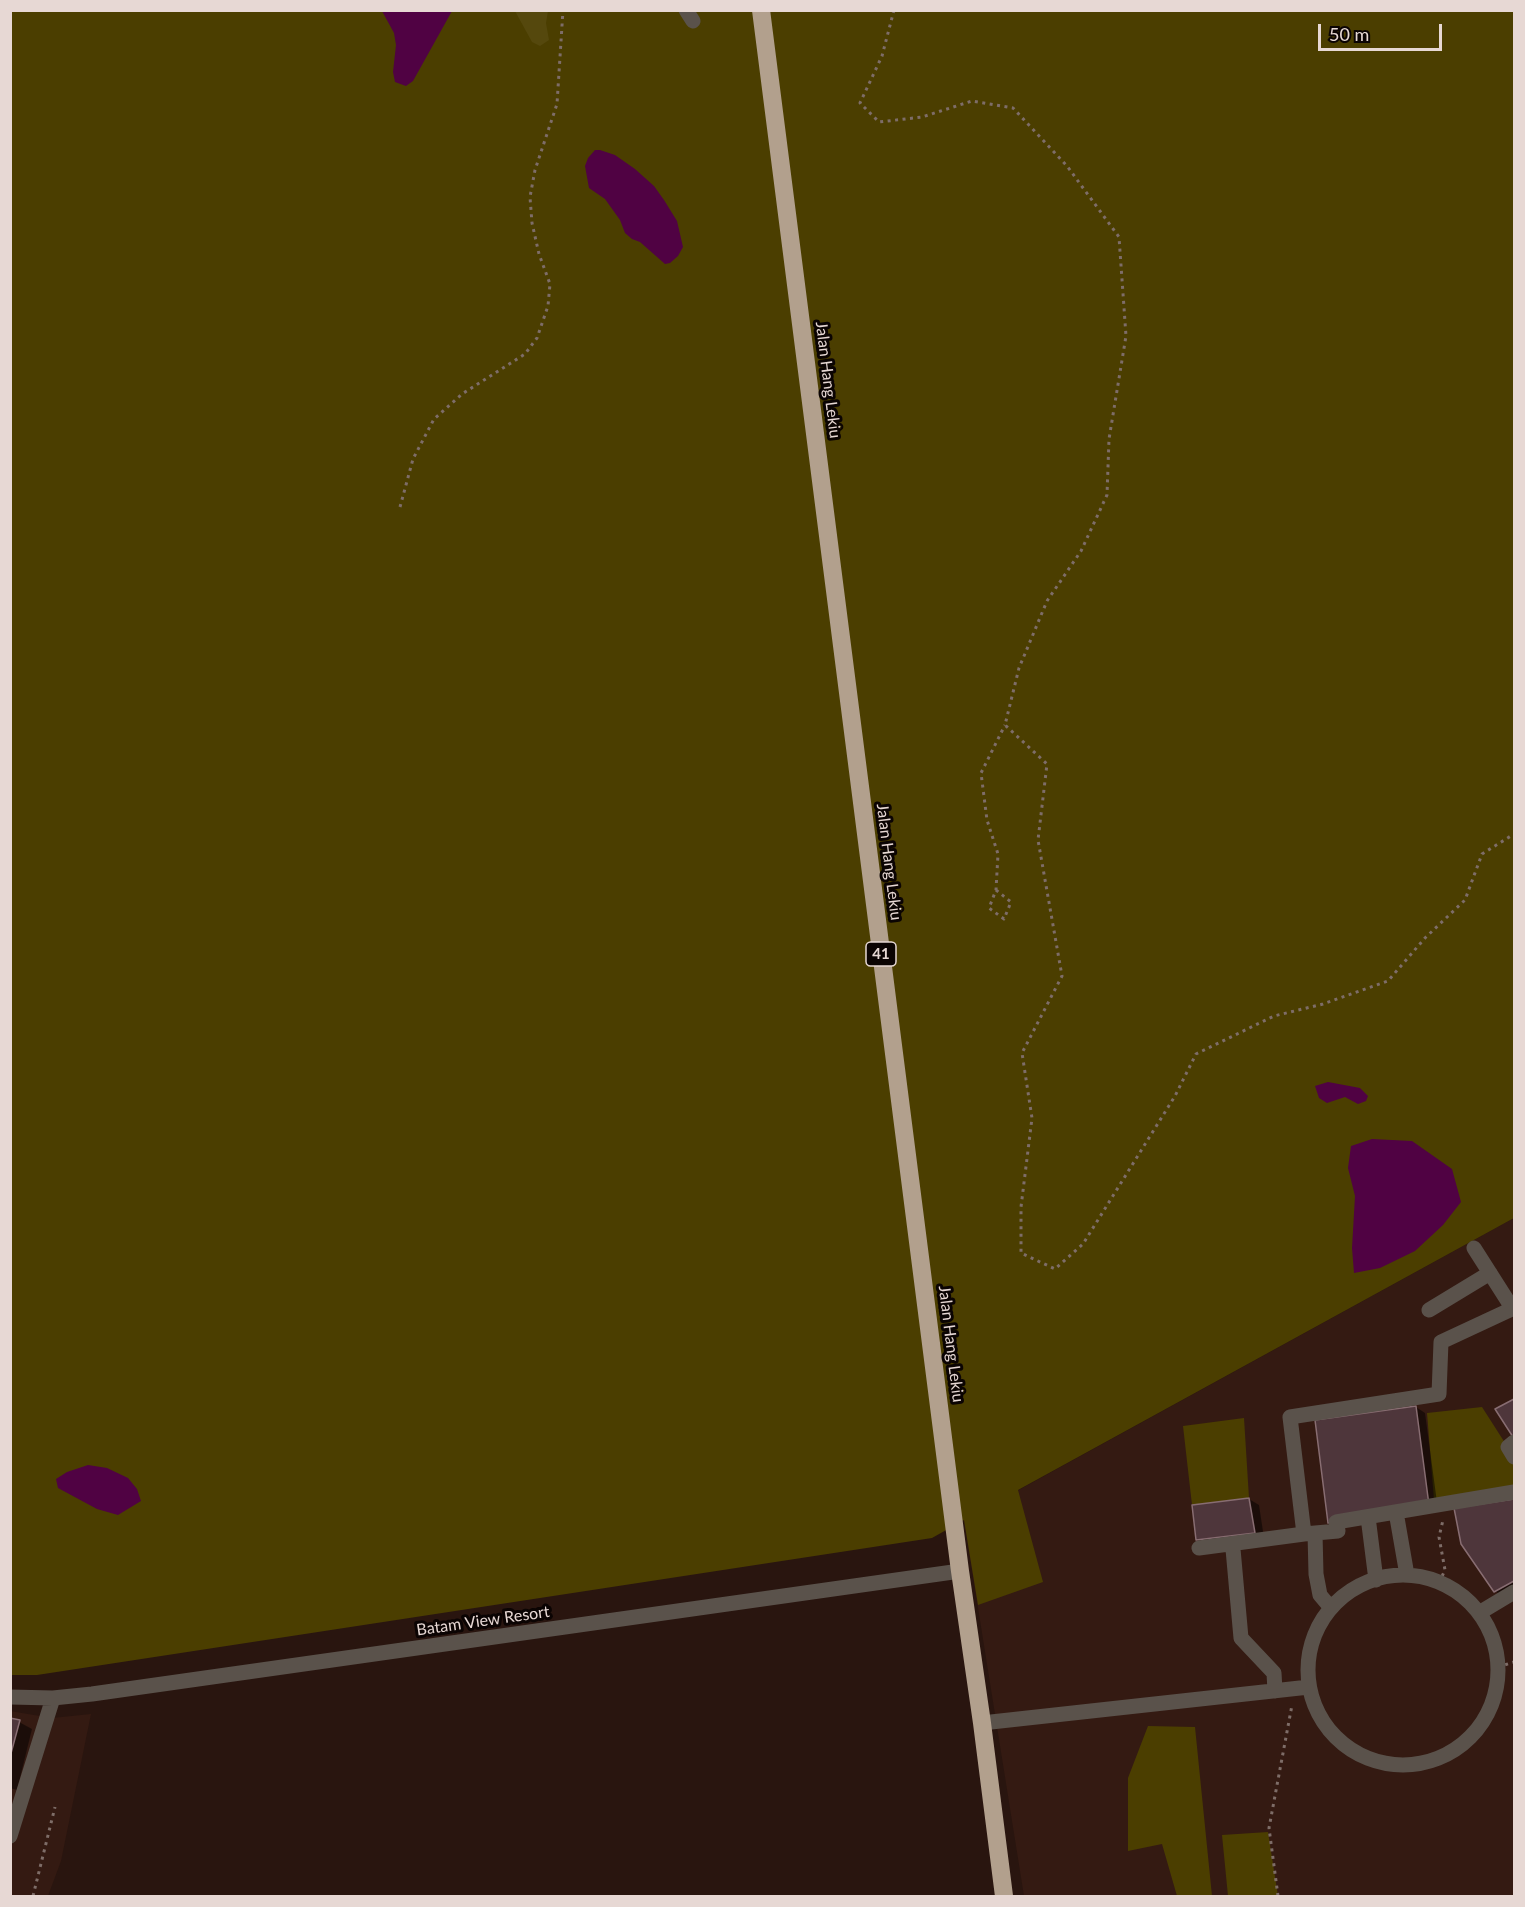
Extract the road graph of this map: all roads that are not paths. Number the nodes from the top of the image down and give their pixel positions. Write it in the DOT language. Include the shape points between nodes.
graph roads {
  1 [pos="761,10"];
  2 [pos="1474,1248"];
  3 [pos="1490,1273"];
  4 [pos="1515,1307"];
  5 [pos="1429,1310"];
  6 [pos="1515,1442"];
  7 [pos="1515,1457"];
  8 [pos="1515,1492"];
  9 [pos="1396,1512"];
  10 [pos="1368,1517"];
  11 [pos="1310,1533"];
  12 [pos="1199,1548"];
  13 [pos="1233,1549"];
  14 [pos="960,1571"];
  15 [pos="1407,1575"];
  16 [pos="1376,1580"];
  17 [pos="1515,1592"];
  18 [pos="1331,1608"];
  19 [pos="1479,1612"];
  20 [pos="1302,1687"];
  21 [pos="1275,1690"];
  22 [pos="10,1697"];
  23 [pos="52,1698"];
  24 [pos="982,1723"];
  25 [pos="15,1811"];
  26 [pos="10,1836"];
  27 [pos="1004,1896"];
  1 -- 14 [label="highway, Jalan Hang Lekiu / 41"];
  2 -- 3 [label="street"];
  3 -- 4 [label="street"];
  3 -- 5 [label="street"];
  4 -- 11 [label="street" via="1441,1342 1439,1394 1290,1417"];
  6 -- 7 [label="street" via="1508,1447"];
  8 -- 9 [label="street"];
  9 -- 10 [label="street"];
  9 -- 15 [label="street"];
  10 -- 11 [label="street" via="1336,1522 1338,1531"];
  10 -- 16 [label="street"];
  11 -- 12 [label="street"];
  11 -- 18 [label="street" via="1320,1595"];
  13 -- 21 [label="street" via="1241,1638 1274,1673"];
  14 -- 23 [label="street, Batam View Resort"];
  14 -- 24 [label="highway, Jalan Hang Lekiu / 41"];
  15 -- 16 [label="street"];
  15 -- 19 [label="street" via="1439,1582"];
  16 -- 18 [label="street" via="1347,1594"];
  17 -- 19 [label="street"];
  18 -- 20 [label="street" via="1311,1645"];
  19 -- 20 [label="street" via="1498,1658 1492,1706 1462,1745 1441,1758 1417,1765 1393,1765 1347,1748 1329,1731"];
  20 -- 21 [label="street"];
  21 -- 24 [label="street"];
  22 -- 23 [label="street, Batam View Resort"];
  23 -- 25 [label="street"];
  24 -- 27 [label="highway, Jalan Hang Lekiu / 41"];
  25 -- 26 [label="street"];
}
